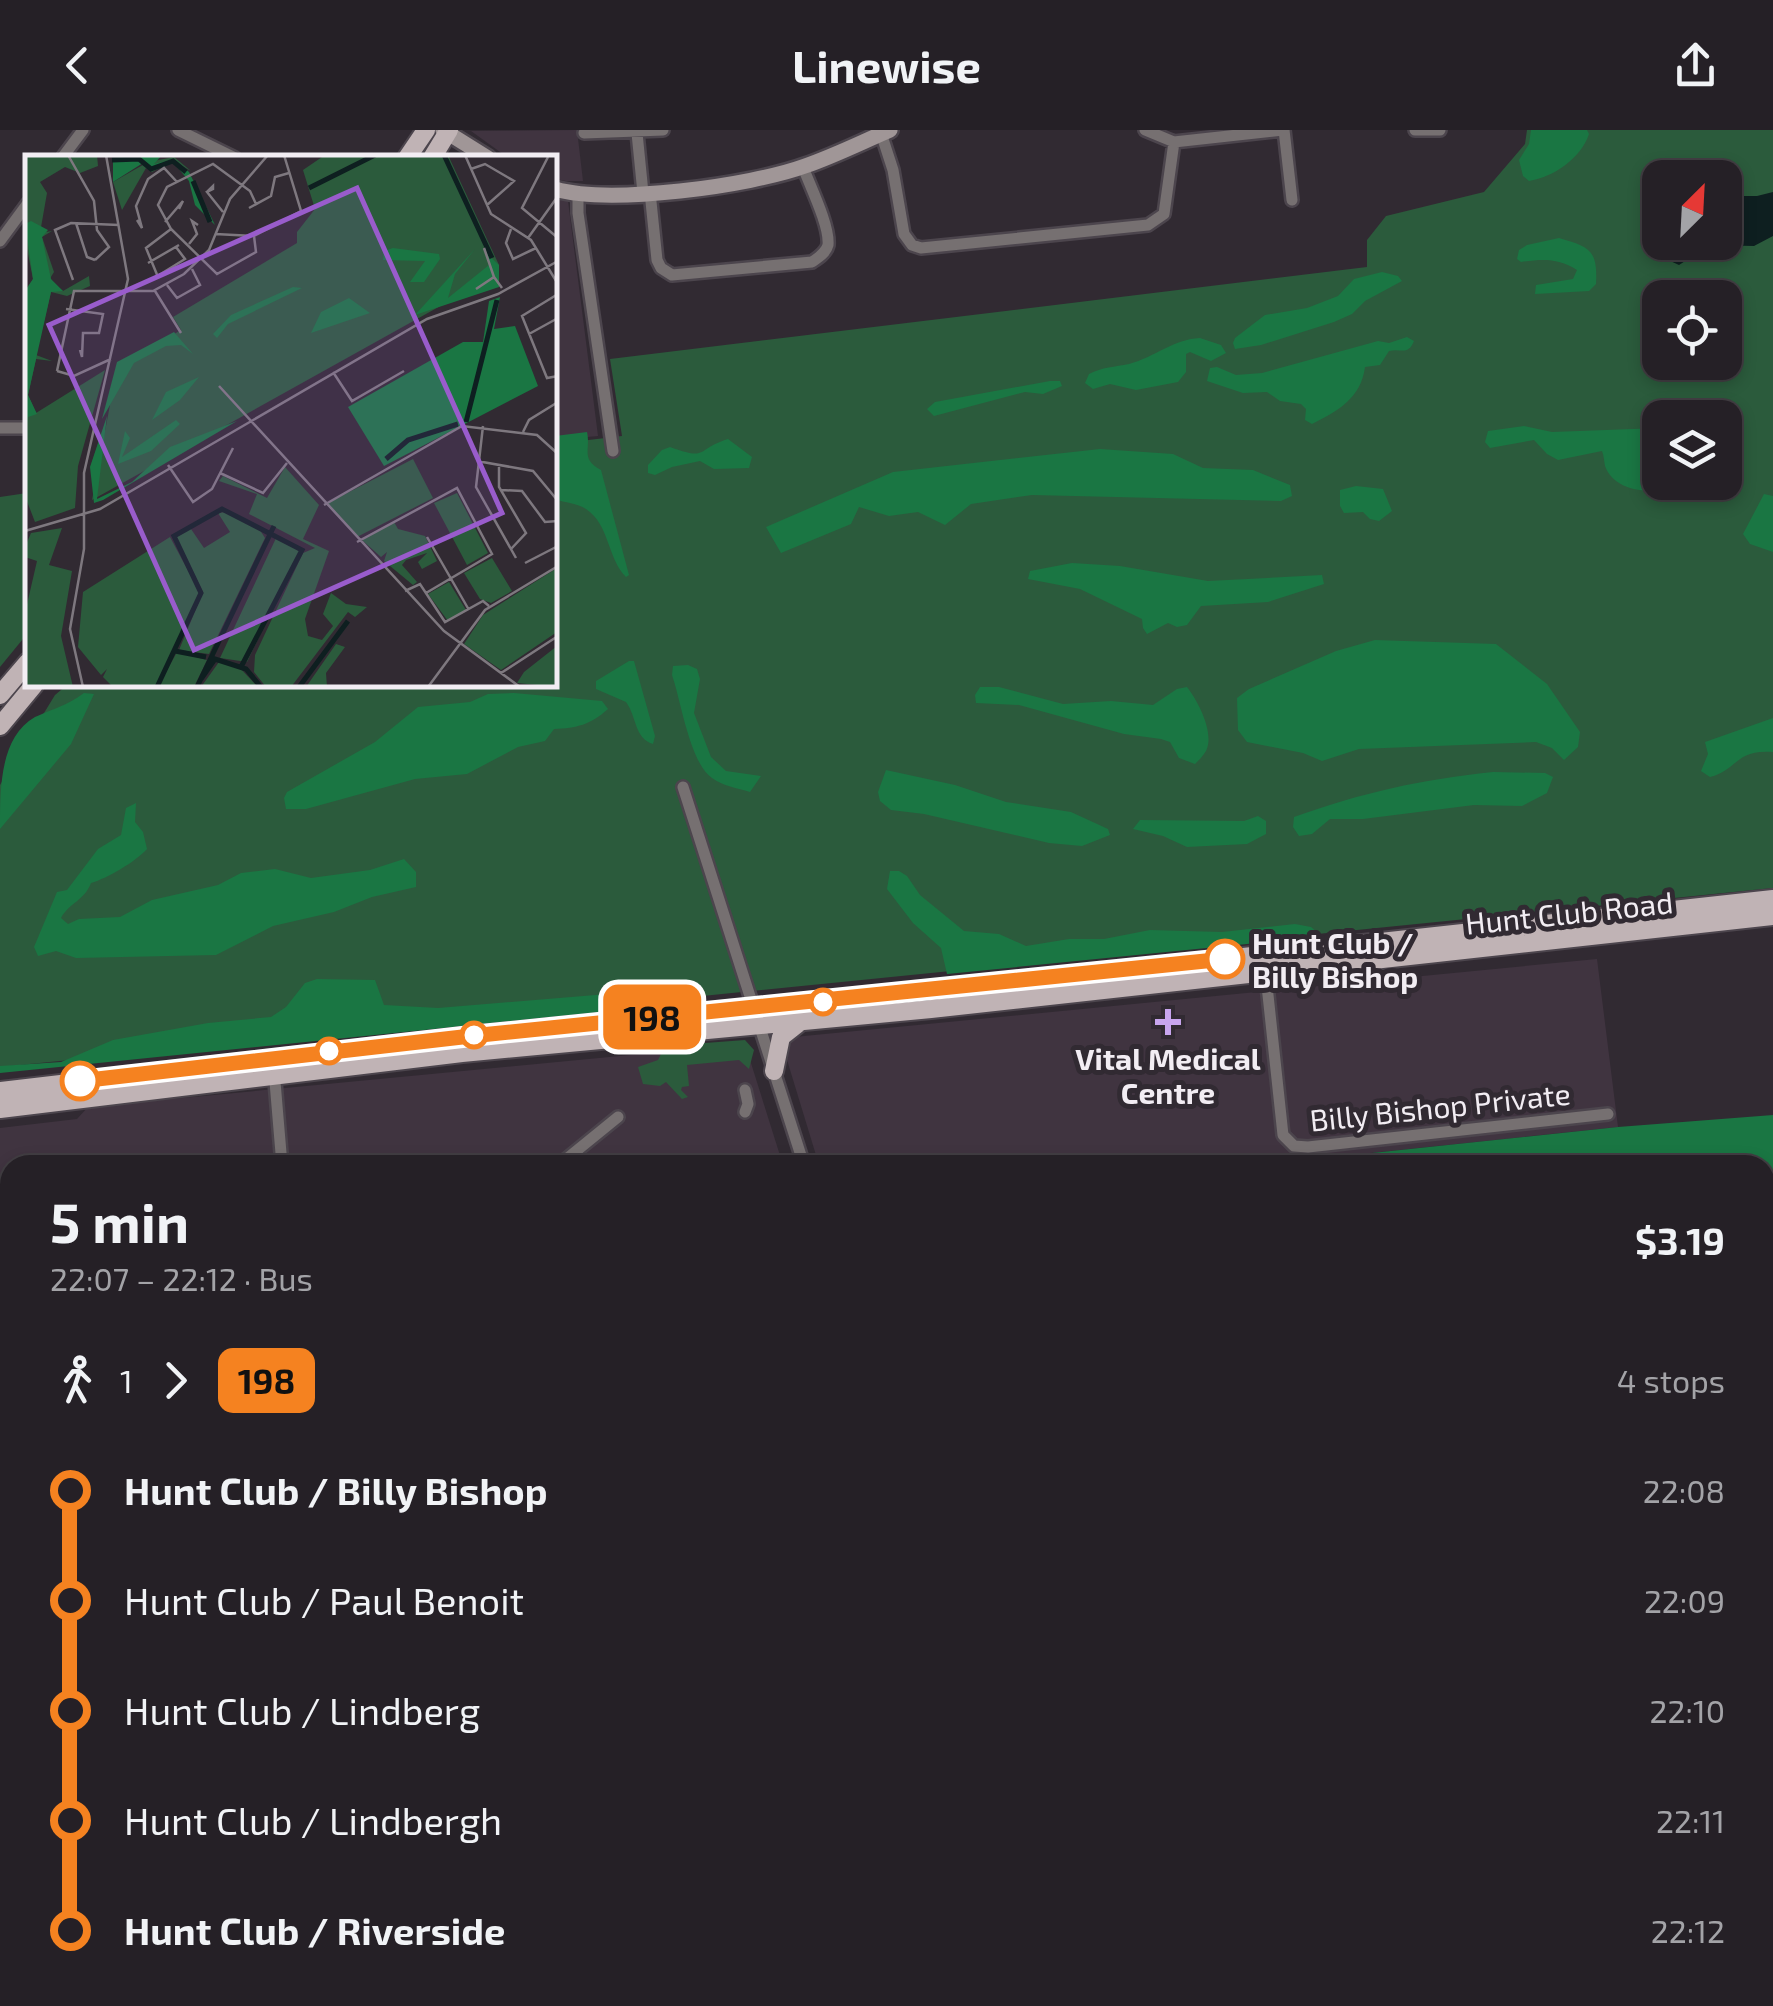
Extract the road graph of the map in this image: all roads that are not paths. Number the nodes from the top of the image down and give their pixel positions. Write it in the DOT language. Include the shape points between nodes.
graph roads {
  1 [pos="84,130"];
  2 [pos="178,130"];
  3 [pos="426,130"];
  4 [pos="663,130"];
  5 [pos="1145,130"];
  6 [pos="1284,130"];
  7 [pos="1415,130"];
  8 [pos="1440,130"];
  9 [pos="447,131"];
  10 [pos="628,131"];
  11 [pos="884,131"];
  12 [pos="584,133"];
  13 [pos="1174,142"];
  14 [pos="64,155"];
  15 [pos="229,155"];
  16 [pos="409,155"];
  17 [pos="434,155"];
  18 [pos="483,155"];
  19 [pos="803,167"];
  20 [pos="558,190"];
  21 [pos="647,192"];
  22 [pos="578,195"];
  23 [pos="1292,200"];
  24 [pos="25,207"];
  25 [pos="0,241"];
  26 [pos="613,451"];
  27 [pos="25,666"];
  28 [pos="32,688"];
  29 [pos="0,695"];
  30 [pos="0,726"];
  31 [pos="683,787"];
  32 [pos="1773,899"];
  33 [pos="1773,916"];
  34 [pos="1265,964"];
  35 [pos="757,1016"];
  36 [pos="802,1021"];
  37 [pos="273,1066"];
  38 [pos="774,1071"];
  39 [pos="0,1090"];
  40 [pos="62,1092"];
  41 [pos="748,1094"];
  42 [pos="0,1109"];
  43 [pos="745,1112"];
  44 [pos="1608,1114"];
  45 [pos="618,1118"];
  46 [pos="281,1155"];
  47 [pos="571,1155"];
  48 [pos="801,1155"];
  1 -- 14 [label="street"];
  2 -- 15 [label="street"];
  3 -- 16 [label="main road"];
  4 -- 10 [label="street"];
  5 -- 13 [label="street"];
  6 -- 13 [label="street"];
  6 -- 23 [label="street"];
  7 -- 8 [label="street"];
  9 -- 17 [label="main road"];
  9 -- 18 [label="street"];
  10 -- 12 [label="street"];
  10 -- 21 [label="street"];
  11 -- 13 [label="street" via="902,226 912,245 929,248 1148,225 1164,214"];
  11 -- 19 [label="street"];
  19 -- 21 [label="street"];
  19 -- 21 [label="street" via="828,245 812,262 672,275 657,260"];
  20 -- 22 [label="street"];
  21 -- 22 [label="street"];
  22 -- 26 [label="street"];
  24 -- 25 [label="street"];
  27 -- 29 [label="main road"];
  28 -- 30 [label="main road"];
  31 -- 35 [label="street"];
  32 -- 34 [label="main road, Hunt Club Road"];
  33 -- 34 [label="main road, Hunt Club Road"];
  34 -- 35 [label="main road, Hunt Club Road"];
  34 -- 36 [label="main road, Hunt Club Road"];
  34 -- 44 [label="street, Billy Bishop Private" via="1283,1135 1294,1146"];
  35 -- 36 [label="main road, Hunt Club Road"];
  35 -- 37 [label="main road, Hunt Club Road"];
  35 -- 38 [label="street"];
  36 -- 38 [label="main road" via="778,1042"];
  37 -- 40 [label="main road, Hunt Club Road"];
  37 -- 46 [label="street"];
  38 -- 48 [label="street"];
  39 -- 40 [label="main road, Hunt Club Road"];
  40 -- 42 [label="main road, Hunt Club Road"];
  41 -- 43 [label="street"];
  45 -- 47 [label="street"];
}
